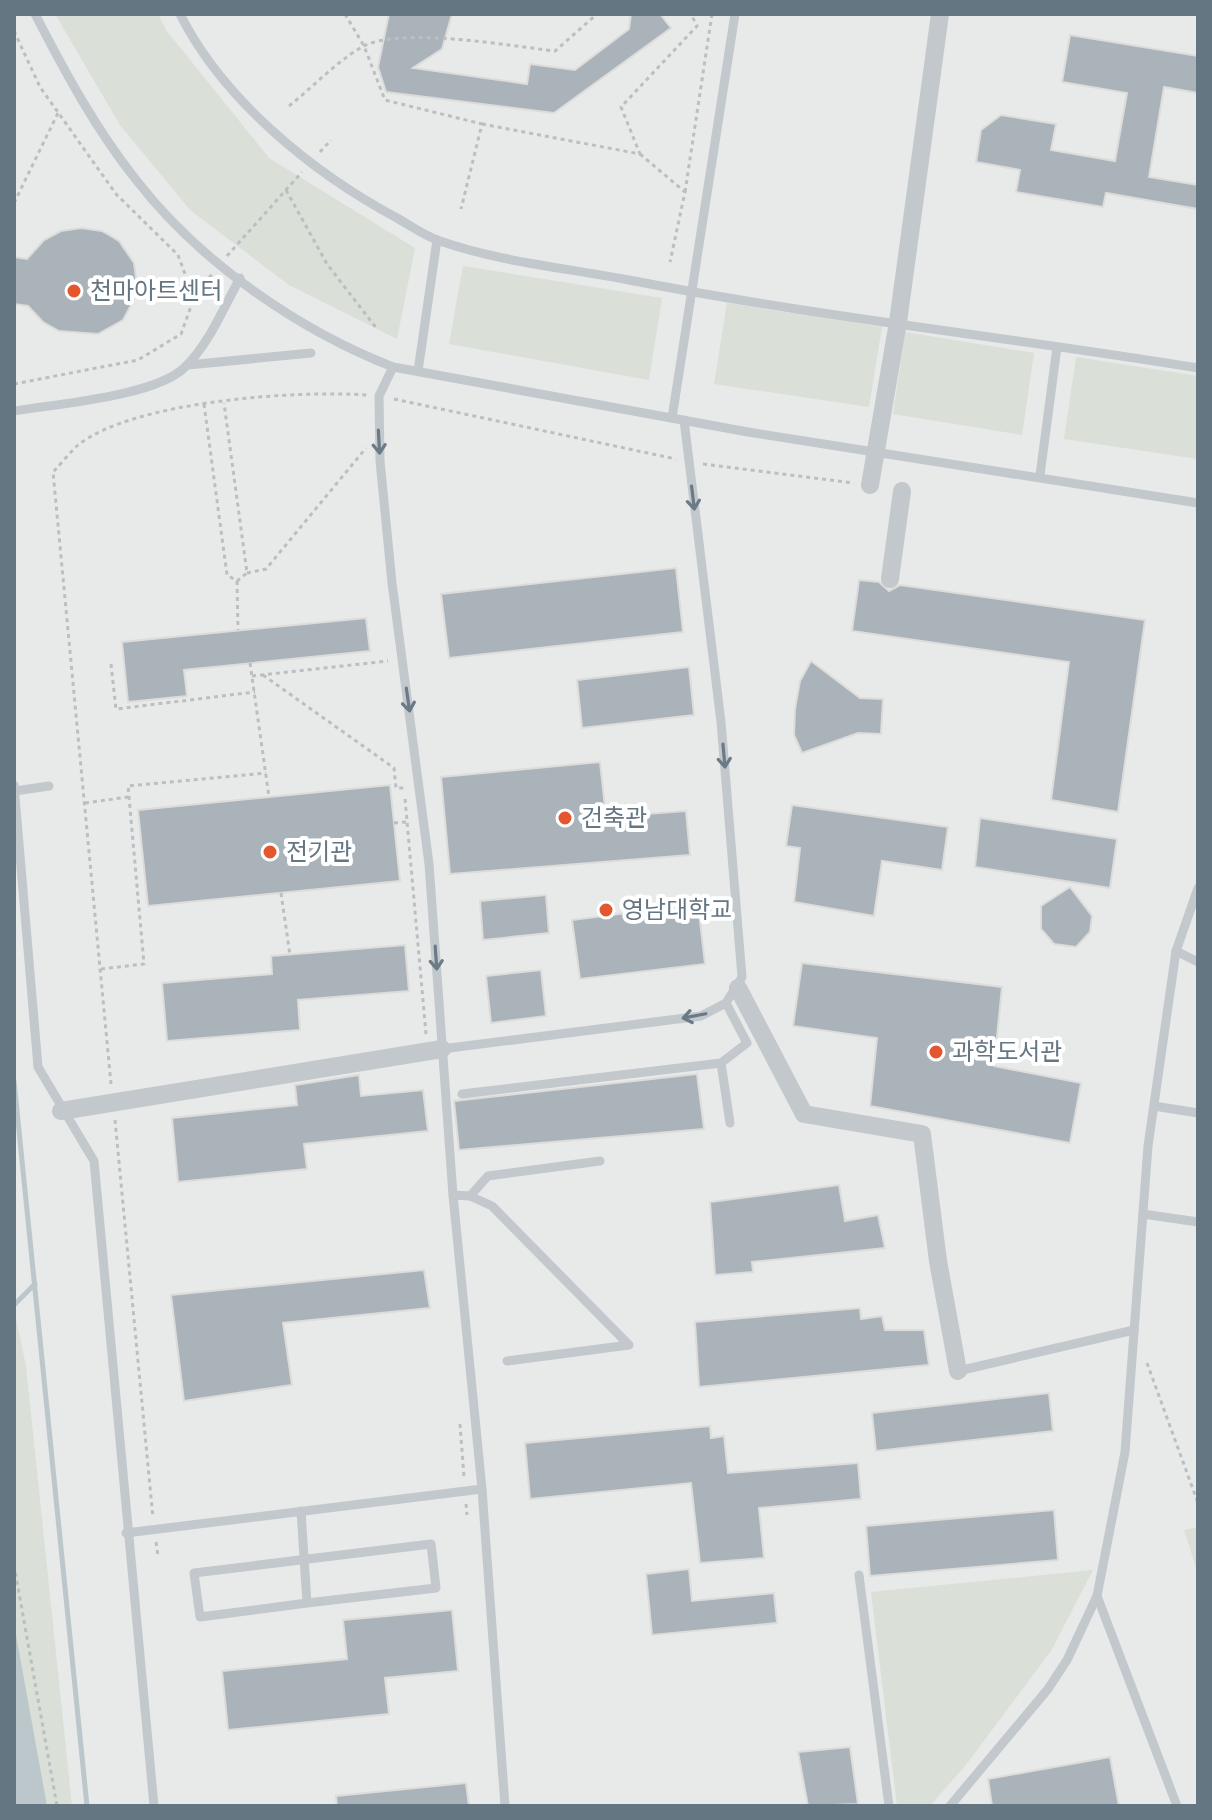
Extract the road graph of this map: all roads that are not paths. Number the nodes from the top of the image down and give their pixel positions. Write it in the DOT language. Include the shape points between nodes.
graph roads {
  1 [pos="35,14"];
  2 [pos="180,14"];
  3 [pos="735,14"];
  4 [pos="940,14"];
  5 [pos="437,240"];
  6 [pos="240,278"];
  7 [pos="693,293"];
  8 [pos="898,322"];
  9 [pos="1057,347"];
  10 [pos="311,353"];
  11 [pos="188,365"];
  12 [pos="393,367"];
  13 [pos="1198,368"];
  14 [pos="418,371"];
  15 [pos="14,411"];
  16 [pos="672,418"];
  17 [pos="684,420"];
  18 [pos="877,450"];
  19 [pos="1040,475"];
  20 [pos="870,485"];
  21 [pos="902,491"];
  22 [pos="1198,503"];
  23 [pos="890,579"];
  24 [pos="14,785"];
  25 [pos="49,786"];
  26 [pos="15,791"];
  27 [pos="1198,888"];
  28 [pos="1176,951"];
  29 [pos="1198,962"];
  30 [pos="738,988"];
  31 [pos="726,1003"];
  32 [pos="434,1050"];
  33 [pos="721,1063"];
  34 [pos="462,1094"];
  35 [pos="1154,1106"];
  36 [pos="61,1111"];
  37 [pos="1198,1113"];
  38 [pos="730,1123"];
  39 [pos="600,1161"];
  40 [pos="453,1195"];
  41 [pos="470,1196"];
  42 [pos="1143,1214"];
  43 [pos="1198,1222"];
  44 [pos="1134,1330"];
  45 [pos="507,1361"];
  46 [pos="958,1371"];
  47 [pos="482,1489"];
  48 [pos="301,1511"];
  49 [pos="126,1533"];
  50 [pos="304,1558"];
  51 [pos="859,1575"];
  52 [pos="1097,1596"];
  53 [pos="307,1603"];
  54 [pos="154,1806"];
  55 [pos="505,1806"];
  56 [pos="889,1806"];
  57 [pos="950,1806"];
  58 [pos="1177,1806"];
  1 -- 6 [label="lane" via="104,137 137,182 163,212"];
  2 -- 5 [label="lane" via="194,43 235,92 309,164"];
  3 -- 7 [label="lane"];
  4 -- 8 [label="street"];
  5 -- 7 [label="lane"];
  5 -- 14 [label="lane"];
  6 -- 11 [label="lane"];
  6 -- 12 [label="lane" via="324,335"];
  7 -- 8 [label="lane"];
  7 -- 16 [label="lane"];
  8 -- 9 [label="lane"];
  8 -- 18 [label="street"];
  9 -- 13 [label="lane"];
  9 -- 19 [label="lane"];
  10 -- 11 [label="lane"];
  11 -- 15 [label="lane" via="177,375 129,391"];
  12 -- 14 [label="lane"];
  12 -- 32 [label="lane, one-way" via="379,396 379,451 429,864"];
  14 -- 16 [label="lane"];
  16 -- 17 [label="lane"];
  17 -- 18 [label="lane"];
  17 -- 30 [label="lane, one-way" via="721,722 743,966"];
  18 -- 19 [label="lane"];
  18 -- 20 [label="street"];
  19 -- 22 [label="lane"];
  21 -- 23 [label="street"];
  24 -- 26 [label="lane"];
  25 -- 26 [label="lane"];
  26 -- 36 [label="lane" via="38,1067"];
  27 -- 28 [label="lane"];
  28 -- 29 [label="lane"];
  28 -- 35 [label="lane"];
  30 -- 31 [label="lane"];
  30 -- 46 [label="street" via="804,1114 922,1134"];
  31 -- 32 [label="lane, one-way" via="701,1016"];
  31 -- 33 [label="lane" via="747,1043"];
  32 -- 36 [label="street"];
  32 -- 40 [label="lane"];
  33 -- 34 [label="lane"];
  33 -- 38 [label="lane"];
  35 -- 37 [label="lane"];
  35 -- 42 [label="lane"];
  36 -- 49 [label="lane" via="94,1161"];
  39 -- 41 [label="lane" via="488,1176"];
  40 -- 41 [label="lane"];
  40 -- 47 [label="lane"];
  41 -- 45 [label="lane" via="492,1206 629,1345"];
  42 -- 43 [label="lane"];
  42 -- 44 [label="lane"];
  44 -- 46 [label="lane"];
  44 -- 52 [label="lane" via="1125,1452"];
  47 -- 48 [label="lane"];
  47 -- 55 [label="lane"];
  48 -- 49 [label="lane"];
  48 -- 50 [label="lane"];
  49 -- 54 [label="lane"];
  50 -- 53 [label="lane"];
  50 -- 53 [label="lane" via="194,1573 200,1617"];
  50 -- 53 [label="lane" via="431,1544 436,1588"];
  51 -- 56 [label="lane"];
  52 -- 57 [label="lane" via="1048,1689"];
  52 -- 58 [label="lane"];
}
